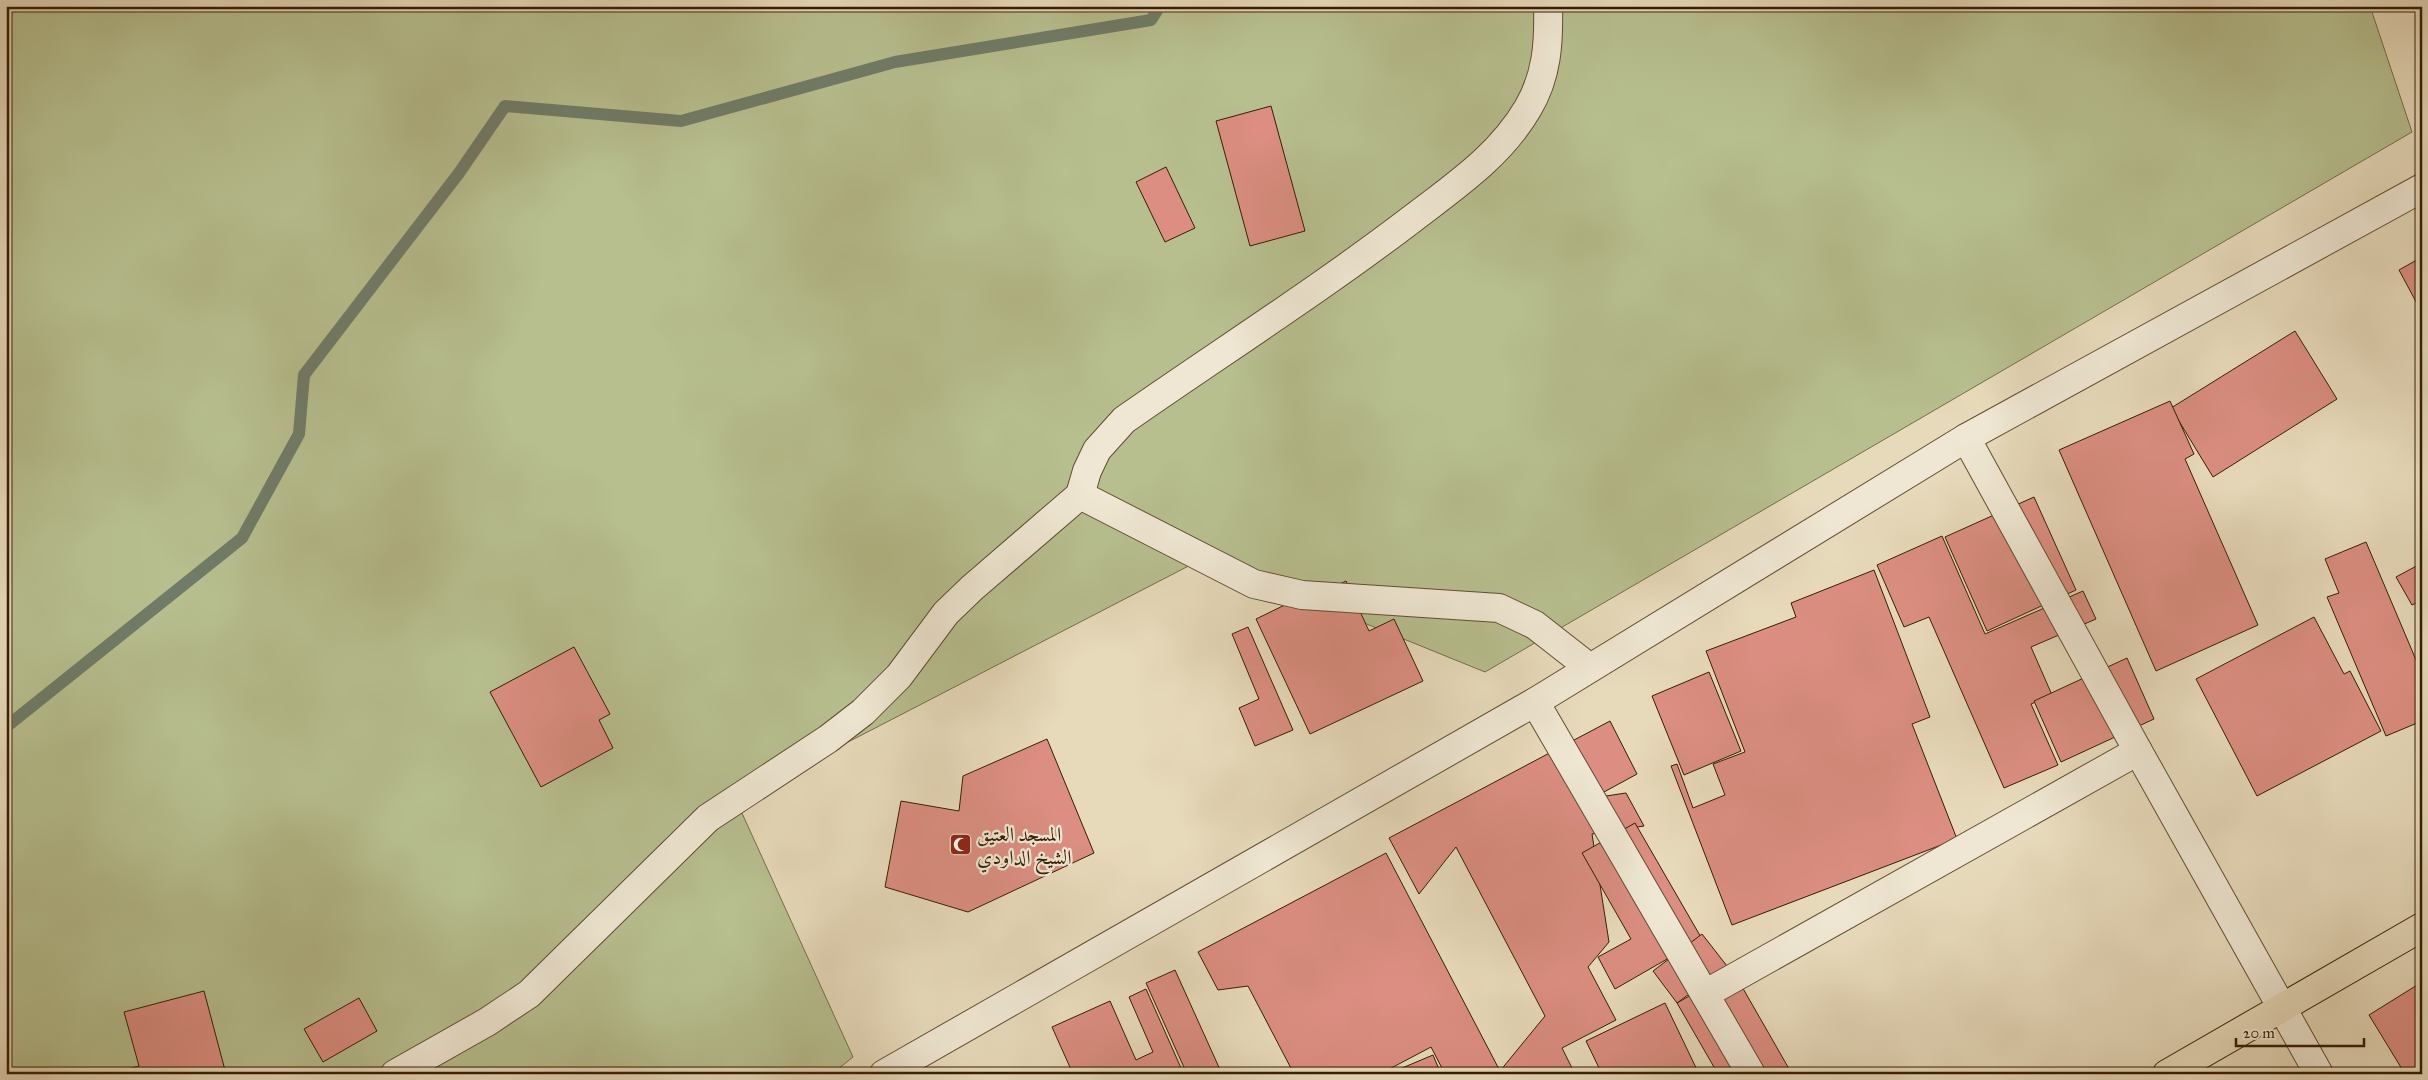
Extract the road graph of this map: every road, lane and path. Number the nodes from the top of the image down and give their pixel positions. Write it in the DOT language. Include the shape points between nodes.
graph roads {
  1 [pos="1548,6"];
  2 [pos="2422,188"];
  3 [pos="1966,438"];
  4 [pos="1080,495"];
  5 [pos="1590,668"];
  6 [pos="1535,702"];
  7 [pos="2138,751"];
  8 [pos="2422,927"];
  9 [pos="1705,994"];
  10 [pos="2281,1008"];
  11 [pos="395,1074"];
  12 [pos="884,1074"];
  13 [pos="1751,1074"];
  14 [pos="2167,1074"];
  15 [pos="2319,1074"];
  1 -- 4 [label="street" via="1549,42 1544,76 1528,108 1502,145 1480,167 1363,256 1124,420 1097,450"];
  2 -- 3 [label="street"];
  3 -- 5 [label="street"];
  3 -- 7 [label="street"];
  4 -- 5 [label="street" via="1254,584 1302,595 1499,608 1535,625"];
  4 -- 11 [label="street" via="946,613 899,676 863,712 708,818 529,994 487,1022"];
  5 -- 6 [label="street"];
  6 -- 9 [label="street"];
  6 -- 12 [label="street"];
  7 -- 9 [label="street"];
  7 -- 10 [label="street"];
  8 -- 10 [label="main road"];
  9 -- 13 [label="street"];
  10 -- 14 [label="main road"];
  10 -- 15 [label="street"];
}
